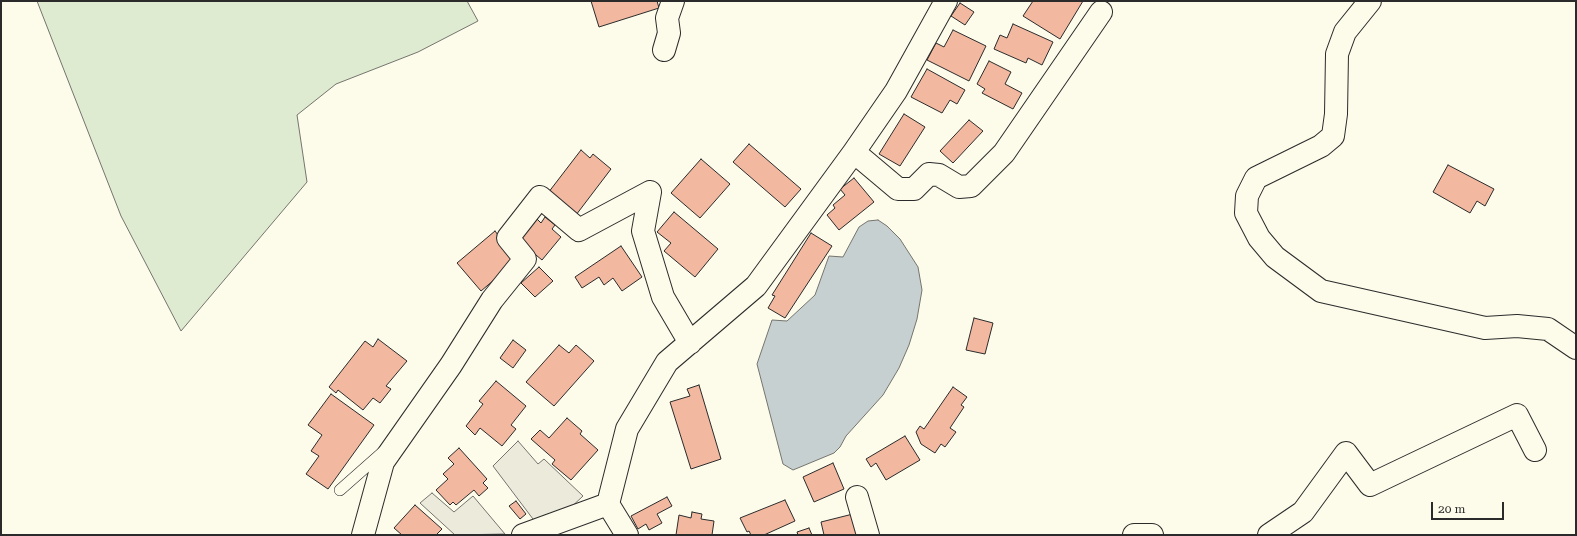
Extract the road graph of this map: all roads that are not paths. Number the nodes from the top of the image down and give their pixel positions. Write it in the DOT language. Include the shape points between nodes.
graph roads {
  1 [pos="673,1"];
  2 [pos="946,1"];
  3 [pos="1370,1"];
  4 [pos="1101,12"];
  5 [pos="664,50"];
  6 [pos="854,152"];
  7 [pos="690,343"];
  8 [pos="1576,348"];
  9 [pos="402,434"];
  10 [pos="1535,450"];
  11 [pos="340,490"];
  12 [pos="857,497"];
  13 [pos="608,504"];
  14 [pos="363,535"];
  15 [pos="523,535"];
  16 [pos="628,535"];
  17 [pos="868,535"];
  18 [pos="1134,535"];
  19 [pos="1152,535"];
  20 [pos="1269,535"];
  1 -- 5 [label="street" via="666,18 668,33"];
  2 -- 6 [label="street" via="896,90"];
  3 -- 8 [label="street" via="1345,32 1337,54 1333,136 1321,146 1256,178 1246,196 1246,213 1259,238 1275,257 1321,291 1485,328 1517,326 1548,329"];
  4 -- 6 [label="street" via="1004,153 972,186 959,187 940,175 930,174 914,189 898,190"];
  6 -- 7 [label="street" via="756,286"];
  7 -- 9 [label="street" via="663,297 643,231 650,192 579,230 540,197 508,238 525,259 492,300 451,365"];
  7 -- 13 [label="street" via="667,362 627,429"];
  9 -- 11 [label="lane"];
  9 -- 14 [label="street" via="383,462"];
  10 -- 20 [label="street" via="1517,415 1370,485 1346,453 1303,512"];
  12 -- 17 [label="street"];
  13 -- 15 [label="street"];
  13 -- 16 [label="street"];
  18 -- 19 [label="street"];
}
